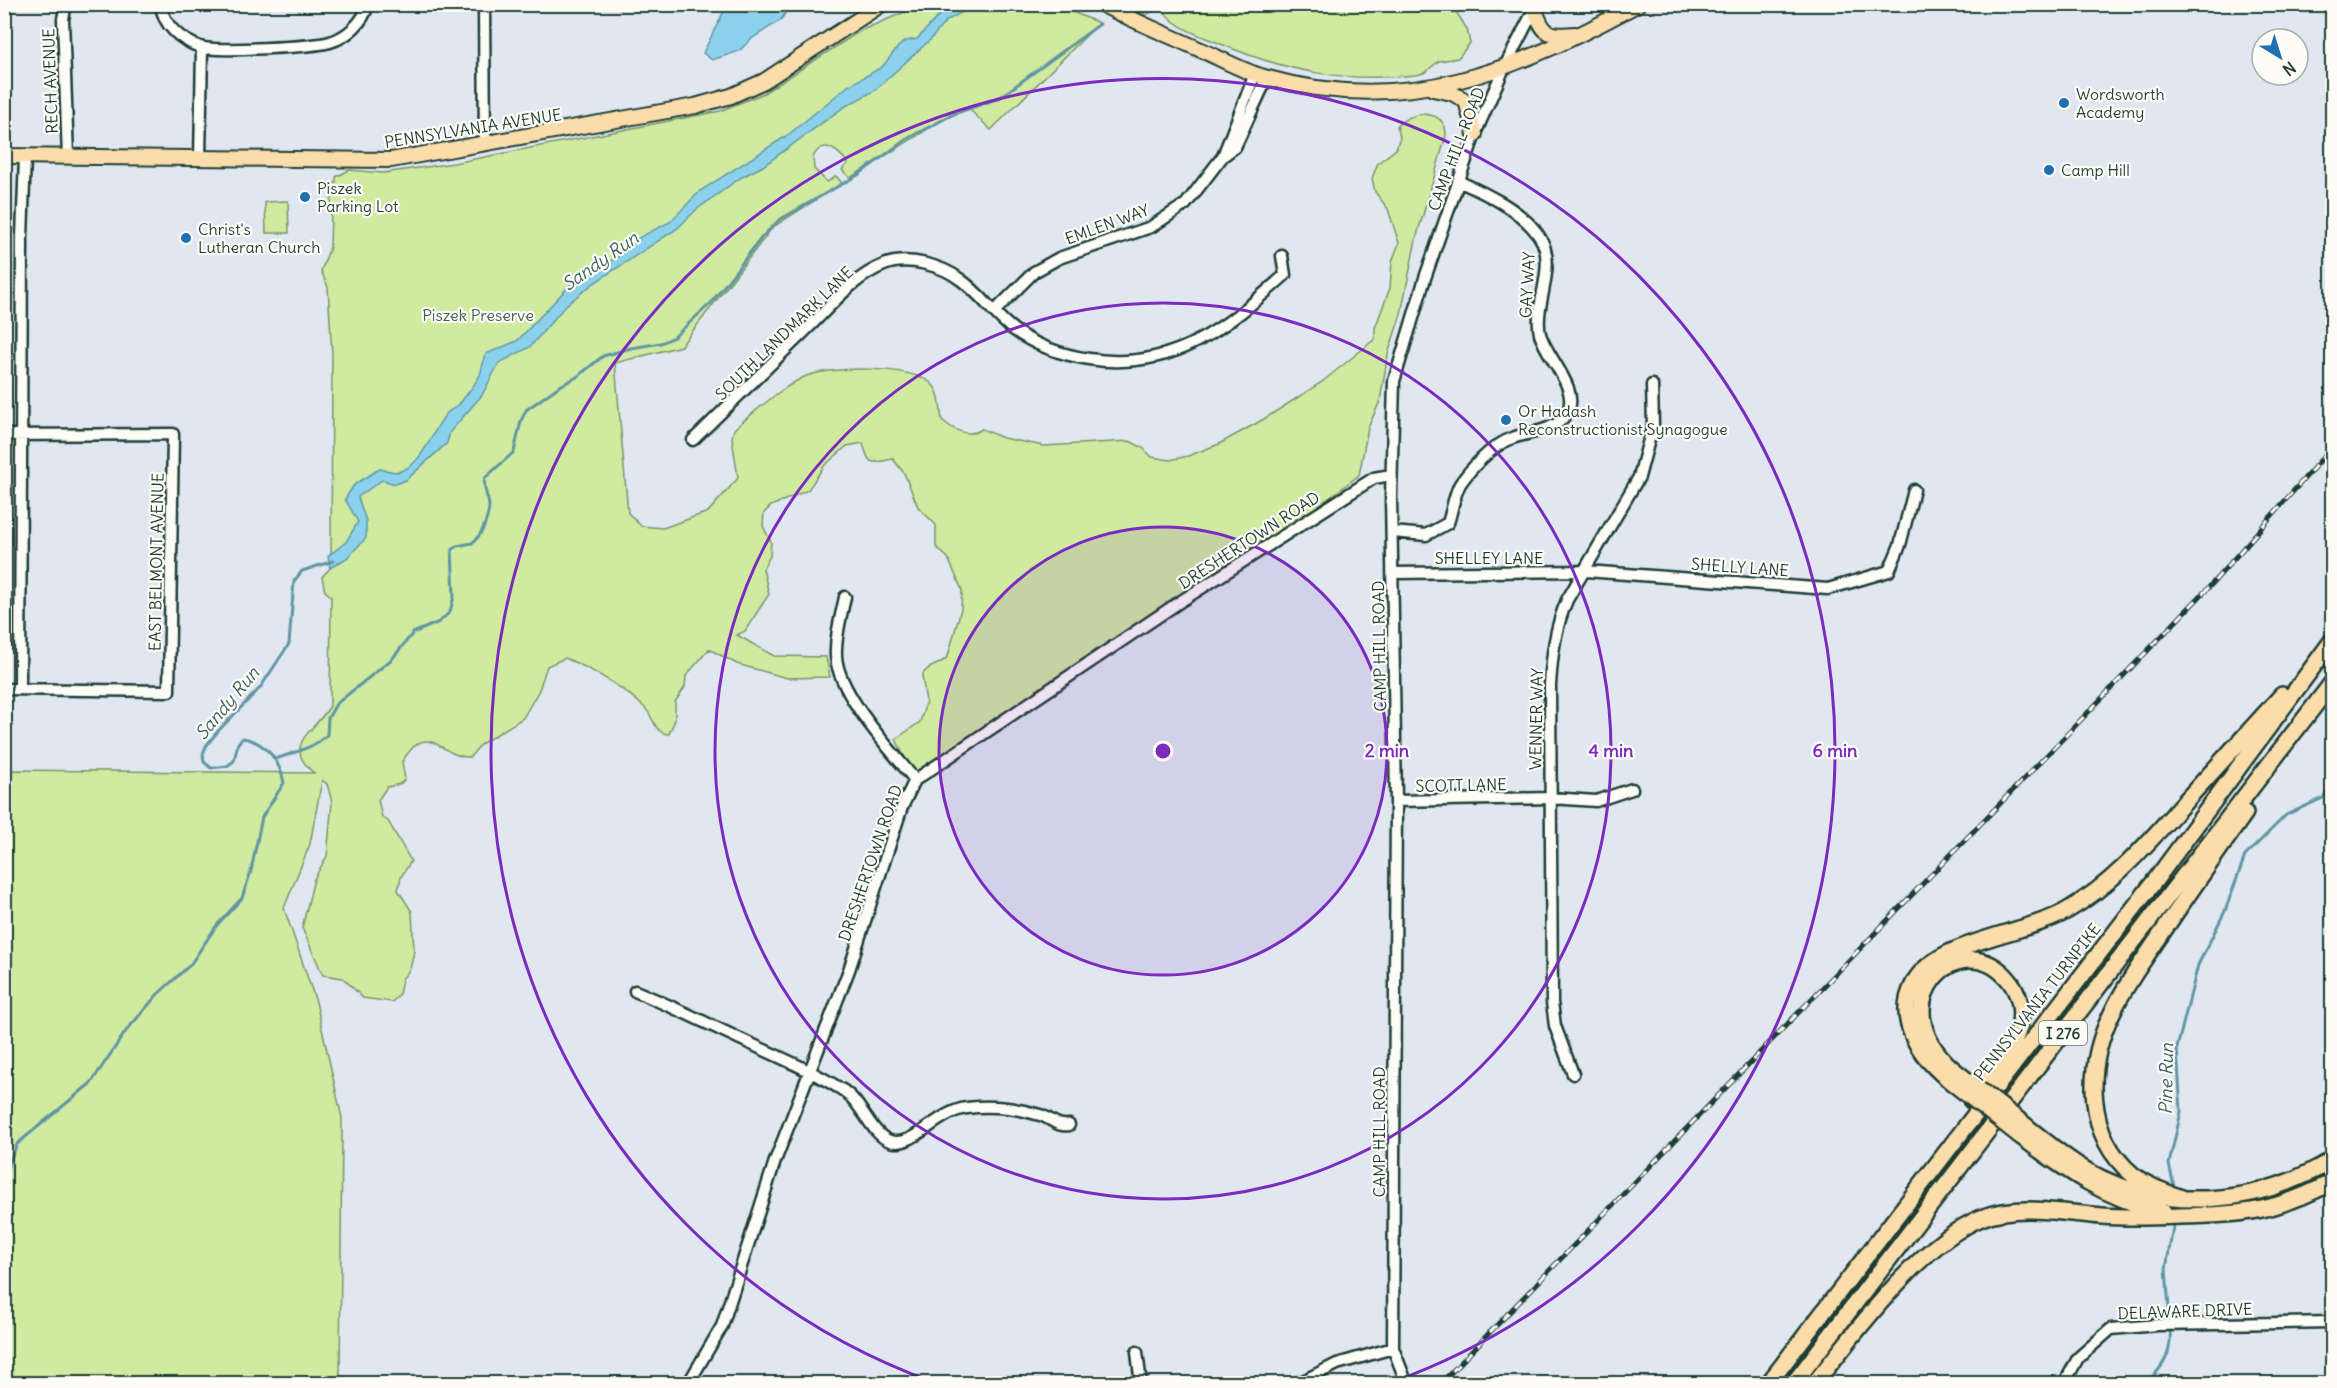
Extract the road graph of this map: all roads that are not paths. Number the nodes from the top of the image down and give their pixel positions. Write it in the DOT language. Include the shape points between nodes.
graph roads {
  1 [pos="66,4"];
  2 [pos="161,4"];
  3 [pos="368,4"];
  4 [pos="484,4"];
  5 [pos="882,4"];
  6 [pos="1101,4"];
  7 [pos="1638,4"];
  8 [pos="1536,6"];
  9 [pos="861,11"];
  10 [pos="1586,33"];
  11 [pos="202,48"];
  12 [pos="1504,68"];
  13 [pos="1261,76"];
  14 [pos="1428,88"];
  15 [pos="1475,134"];
  16 [pos="485,145"];
  17 [pos="4,156"];
  18 [pos="25,157"];
  19 [pos="68,157"];
  20 [pos="200,159"];
  21 [pos="1458,181"];
  22 [pos="1282,256"];
  23 [pos="994,312"];
  24 [pos="1652,385"];
  25 [pos="4,435"];
  26 [pos="20,435"];
  27 [pos="693,440"];
  28 [pos="1392,450"];
  29 [pos="1391,475"];
  30 [pos="1374,477"];
  31 [pos="1914,490"];
  32 [pos="1392,532"];
  33 [pos="1586,571"];
  34 [pos="1393,573"];
  35 [pos="845,597"];
  36 [pos="2332,640"];
  37 [pos="2332,683"];
  38 [pos="4,689"];
  39 [pos="20,689"];
  40 [pos="915,780"];
  41 [pos="1632,789"];
  42 [pos="1551,798"];
  43 [pos="1396,801"];
  44 [pos="634,991"];
  45 [pos="810,1070"];
  46 [pos="1573,1074"];
  47 [pos="1956,1079"];
  48 [pos="1069,1125"];
  49 [pos="2022,1131"];
  50 [pos="2332,1160"];
  51 [pos="1930,1169"];
  52 [pos="2332,1182"];
  53 [pos="2165,1195"];
  54 [pos="2165,1215"];
  55 [pos="2332,1322"];
  56 [pos="1393,1347"];
  57 [pos="1137,1352"];
  58 [pos="688,1383"];
  59 [pos="1141,1383"];
  60 [pos="1297,1383"];
  61 [pos="1407,1383"];
  62 [pos="1768,1383"];
  63 [pos="1793,1383"];
  64 [pos="1814,1383"];
  65 [pos="2064,1383"];
  1 -- 19 [label="street, RECH AVENUE" via="63,19"];
  2 -- 11 [label="street" via="171,28"];
  3 -- 11 [label="street" via="355,27 330,42"];
  4 -- 16 [label="street"];
  5 -- 9 [label="main road, PENNSYLVANIA AVENUE"];
  6 -- 13 [label="main road"];
  7 -- 10 [label="main road"];
  8 -- 10 [label="main road" via="1539,24 1548,33"];
  8 -- 12 [label="street, CAMP HILL ROAD"];
  9 -- 16 [label="main road, PENNSYLVANIA AVENUE" via="764,81 731,96"];
  10 -- 12 [label="main road"];
  11 -- 20 [label="street"];
  12 -- 14 [label="main road"];
  12 -- 15 [label="street, CAMP HILL ROAD"];
  13 -- 14 [label="main road" via="1342,90"];
  13 -- 23 [label="street, EMLEN WAY" via="1223,156 1186,204 1151,227 1059,258 1034,272"];
  14 -- 15 [label="main road" via="1452,93 1466,101"];
  15 -- 21 [label="street, CAMP HILL ROAD"];
  16 -- 20 [label="main road, PENNSYLVANIA AVENUE" via="424,156 361,161"];
  17 -- 18 [label="main road, PENNSYLVANIA AVENUE"];
  18 -- 19 [label="main road, PENNSYLVANIA AVENUE"];
  18 -- 26 [label="street"];
  19 -- 20 [label="main road, PENNSYLVANIA AVENUE"];
  21 -- 28 [label="street, CAMP HILL ROAD" via="1397,366"];
  21 -- 32 [label="street, GAY WAY" via="1502,202 1532,227 1543,242 1540,333 1568,387 1568,412 1548,429 1510,439 1483,459 1459,486 1448,523 1426,535"];
  22 -- 23 [label="street, SOUTH LANDMARK LANE" via="1285,275 1237,318 1191,346 1152,359 1110,362 1072,356 1041,346"];
  23 -- 27 [label="street, SOUTH LANDMARK LANE" via="961,279 942,270 903,261 884,265 847,290"];
  24 -- 33 [label="street, WENNER WAY" via="1653,425 1640,477"];
  25 -- 26 [label="street"];
  26 -- 39 [label="street"];
  26 -- 39 [label="street, EAST BELMONT AVENUE" via="172,434 169,691"];
  28 -- 29 [label="street, CAMP HILL ROAD"];
  28 -- 30 [label="street"];
  29 -- 30 [label="street, DRESHERTOWN ROAD"];
  29 -- 32 [label="street, CAMP HILL ROAD"];
  30 -- 40 [label="street, DRESHERTOWN ROAD"];
  31 -- 33 [label="street, SHELLY LANE" via="1889,571 1828,589"];
  32 -- 34 [label="street, CAMP HILL ROAD"];
  33 -- 34 [label="street, SHELLEY LANE"];
  33 -- 42 [label="street, WENNER WAY" via="1560,616 1552,654"];
  34 -- 43 [label="street, CAMP HILL ROAD"];
  35 -- 40 [label="street" via="836,646 841,676 876,733"];
  36 -- 47 [label="highway" via="2108,882 2053,918 1953,951 1922,971 1914,981 1908,1002 1912,1035 1928,1062"];
  36 -- 51 [label="highway, PENNSYLVANIA TURNPIKE / I 276" via="2157,878"];
  37 -- 53 [label="highway" via="2135,972 2101,1042 2093,1097 2102,1133 2133,1174"];
  37 -- 63 [label="highway, I 276"];
  38 -- 39 [label="street"];
  40 -- 45 [label="street, DRESHERTOWN ROAD" via="902,807 849,970"];
  41 -- 42 [label="street, SCOTT LANE" via="1596,801"];
  42 -- 43 [label="street, SCOTT LANE"];
  42 -- 46 [label="street, WENNER WAY" via="1552,1002 1555,1026"];
  43 -- 56 [label="street, CAMP HILL ROAD"];
  44 -- 45 [label="street"];
  45 -- 48 [label="street" via="853,1096 880,1136 889,1141 907,1140 939,1117 969,1108 1024,1110 1061,1126"];
  45 -- 58 [label="street, DRESHERTOWN ROAD" via="722,1326"];
  47 -- 49 [label="highway, bridge"];
  47 -- 51 [label="highway" via="1924,1032 1920,1007 1928,985 1943,969 1961,962 1983,962 2006,976 2018,994 2018,1030 1942,1141"];
  49 -- 53 [label="highway" via="2088,1172 2132,1190"];
  49 -- 54 [label="highway" via="2095,1188"];
  50 -- 53 [label="highway" via="2273,1188 2245,1195 2215,1199"];
  51 -- 62 [label="highway, PENNSYLVANIA TURNPIKE / I 276"];
  52 -- 54 [label="highway" via="2273,1208 2237,1215"];
  54 -- 64 [label="highway" via="2132,1218 2026,1210 1980,1219 1917,1265"];
  55 -- 65 [label="street, DELAWARE DRIVE" via="2111,1329 2078,1358"];
  56 -- 60 [label="street" via="1337,1364"];
  56 -- 61 [label="street, CAMP HILL ROAD"];
  57 -- 59 [label="street"];
}
